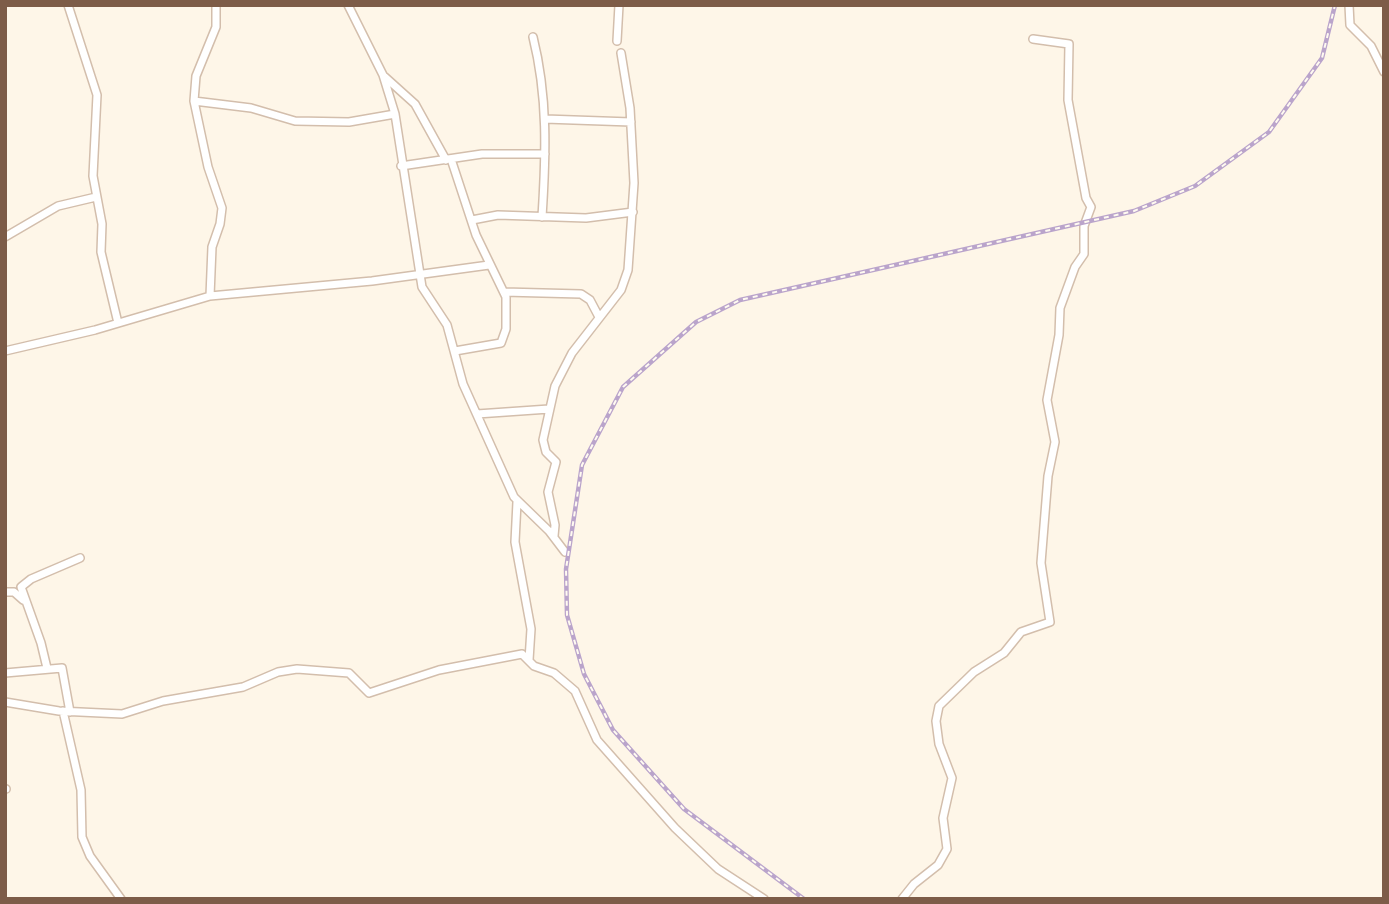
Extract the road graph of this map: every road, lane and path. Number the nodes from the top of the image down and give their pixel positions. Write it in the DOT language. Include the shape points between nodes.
graph roads {
  1 [pos="68,5"];
  2 [pos="216,5"];
  3 [pos="348,5"];
  4 [pos="619,5"];
  5 [pos="1349,5"];
  6 [pos="533,37"];
  7 [pos="1033,39"];
  8 [pos="617,41"];
  9 [pos="621,53"];
  10 [pos="1384,72"];
  11 [pos="383,75"];
  12 [pos="194,101"];
  13 [pos="395,114"];
  14 [pos="545,119"];
  15 [pos="559,119"];
  16 [pos="631,122"];
  17 [pos="545,134"];
  18 [pos="545,154"];
  19 [pos="448,159"];
  20 [pos="401,166"];
  21 [pos="96,197"];
  22 [pos="633,212"];
  23 [pos="542,217"];
  24 [pos="472,220"];
  25 [pos="5,237"];
  26 [pos="489,265"];
  27 [pos="419,275"];
  28 [pos="503,292"];
  29 [pos="210,296"];
  30 [pos="599,317"];
  31 [pos="118,323"];
  32 [pos="5,351"];
  33 [pos="455,351"];
  34 [pos="549,409"];
  35 [pos="477,414"];
  36 [pos="517,502"];
  37 [pos="554,536"];
  38 [pos="565,552"];
  39 [pos="80,558"];
  40 [pos="5,592"];
  41 [pos="23,601"];
  42 [pos="529,660"];
  43 [pos="47,668"];
  44 [pos="5,673"];
  45 [pos="5,702"];
  46 [pos="66,712"];
  47 [pos="121,899"];
  48 [pos="764,899"];
  49 [pos="902,899"];
  1 -- 21 [label="street" via="97,95 92,160"];
  2 -- 12 [label="street" via="216,27 196,76"];
  3 -- 11 [label="street"];
  4 -- 8 [label="street"];
  5 -- 10 [label="street" via="1350,25 1371,46"];
  6 -- 14 [label="street" via="544,81"];
  7 -- 49 [label="street" via="1069,44 1068,100 1091,207 1084,226 1084,254 1059,311 1047,400 1055,442 1041,563 1050,622 1021,632 1004,653 974,672 939,706 939,744 952,778 943,818 947,849 938,865"];
  9 -- 16 [label="street"];
  11 -- 13 [label="street"];
  11 -- 19 [label="street" via="415,104"];
  12 -- 13 [label="street" via="251,108 295,121 349,122"];
  12 -- 29 [label="street" via="222,208 212,247"];
  13 -- 20 [label="street"];
  14 -- 15 [label="street"];
  14 -- 17 [label="street"];
  15 -- 16 [label="street"];
  15 -- 17 [label="street"];
  16 -- 22 [label="street"];
  17 -- 18 [label="street"];
  18 -- 19 [label="street"];
  18 -- 23 [label="street"];
  19 -- 20 [label="street"];
  19 -- 24 [label="street"];
  20 -- 27 [label="street"];
  21 -- 25 [label="street" via="58,206"];
  21 -- 31 [label="street" via="102,223 101,252"];
  22 -- 23 [label="street"];
  22 -- 30 [label="street" via="628,270 621,289"];
  23 -- 24 [label="street" via="498,215"];
  24 -- 26 [label="street"];
  26 -- 27 [label="street"];
  26 -- 28 [label="street"];
  27 -- 29 [label="street"];
  27 -- 33 [label="street"];
  28 -- 30 [label="street" via="581,294"];
  28 -- 33 [label="street" via="507,300 503,341"];
  29 -- 31 [label="street"];
  30 -- 34 [label="street" via="566,362"];
  31 -- 32 [label="street"];
  33 -- 35 [label="street"];
  34 -- 35 [label="street"];
  34 -- 37 [label="street" via="543,440 546,452 556,462 548,492"];
  35 -- 36 [label="street"];
  36 -- 37 [label="street"];
  36 -- 42 [label="street" via="517,561 530,618"];
  37 -- 38 [label="street"];
  39 -- 41 [label="street" via="24,582"];
  40 -- 41 [label="street" via="14,592"];
  41 -- 43 [label="street"];
  42 -- 46 [label="street" via="522,654 507,655 368,693 349,673 297,669 243,687 163,701 122,715"];
  42 -- 48 [label="street" via="575,691 597,740 676,828 718,869"];
  43 -- 44 [label="street"];
  43 -- 46 [label="street" via="59,667 64,672"];
  45 -- 46 [label="street"];
  46 -- 47 [label="street" via="81,790 82,837"];
}
